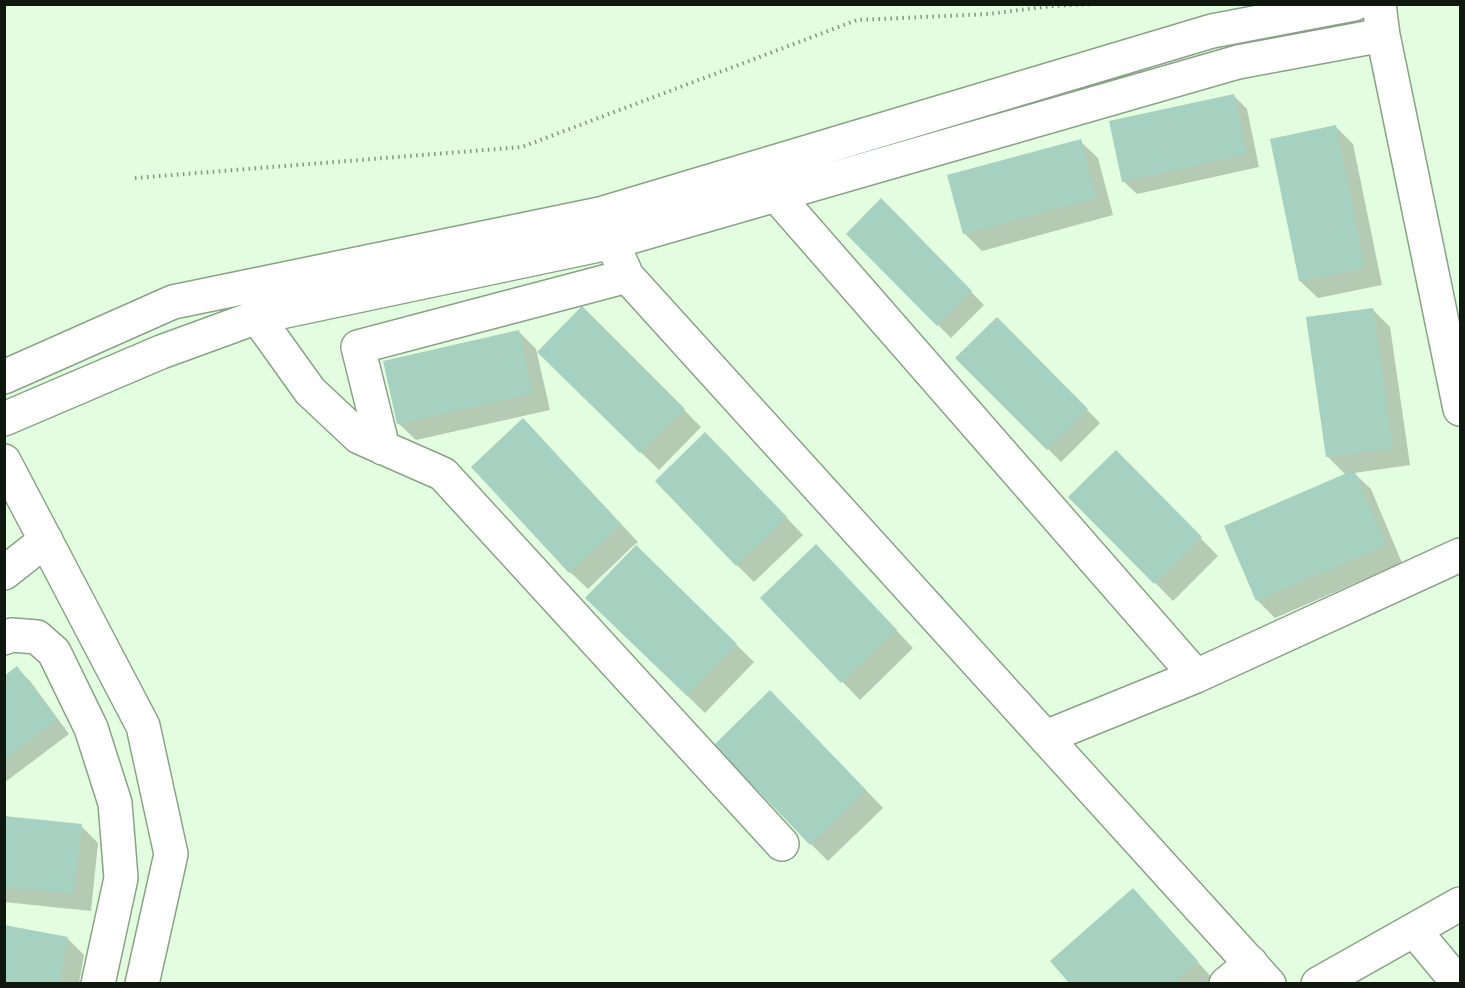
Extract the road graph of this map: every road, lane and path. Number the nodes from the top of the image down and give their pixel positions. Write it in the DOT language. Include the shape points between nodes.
graph roads {
  1 [pos="1095,4"];
  2 [pos="1354,4"];
  3 [pos="1381,20"];
  4 [pos="135,178"];
  5 [pos="776,195"];
  6 [pos="606,228"];
  7 [pos="627,276"];
  8 [pos="257,317"];
  9 [pos="4,377"];
  10 [pos="1461,409"];
  11 [pos="4,419"];
  12 [pos="383,448"];
  13 [pos="4,461"];
  14 [pos="46,540"];
  15 [pos="1461,555"];
  16 [pos="4,573"];
  17 [pos="4,638"];
  18 [pos="1196,676"];
  19 [pos="1046,737"];
  20 [pos="782,844"];
  21 [pos="1461,904"];
  22 [pos="1414,930"];
  23 [pos="1260,973"];
  24 [pos="98,984"];
  25 [pos="142,984"];
  26 [pos="1226,984"];
  27 [pos="1318,984"];
  28 [pos="1459,984"];
  1 -- 4 [label="path" via="857,20 522,147"];
  2 -- 6 [label="street" via="1212,31"];
  3 -- 5 [label="street"];
  3 -- 10 [label="street"];
  5 -- 6 [label="street"];
  5 -- 18 [label="street"];
  6 -- 7 [label="street"];
  6 -- 8 [label="street"];
  6 -- 9 [label="street" via="173,302"];
  7 -- 12 [label="street" via="358,347"];
  7 -- 19 [label="street"];
  8 -- 11 [label="street" via="161,352"];
  8 -- 12 [label="street" via="310,391 359,437"];
  12 -- 20 [label="street" via="443,474"];
  13 -- 14 [label="street"];
  14 -- 16 [label="street"];
  14 -- 25 [label="street" via="146,737 171,855"];
  15 -- 18 [label="street"];
  17 -- 24 [label="street" via="37,637 54,652 91,728 115,803 122,878"];
  18 -- 19 [label="street"];
  19 -- 23 [label="street"];
  21 -- 22 [label="street"];
  22 -- 27 [label="street"];
  22 -- 28 [label="street"];
  23 -- 26 [label="street"];
}
